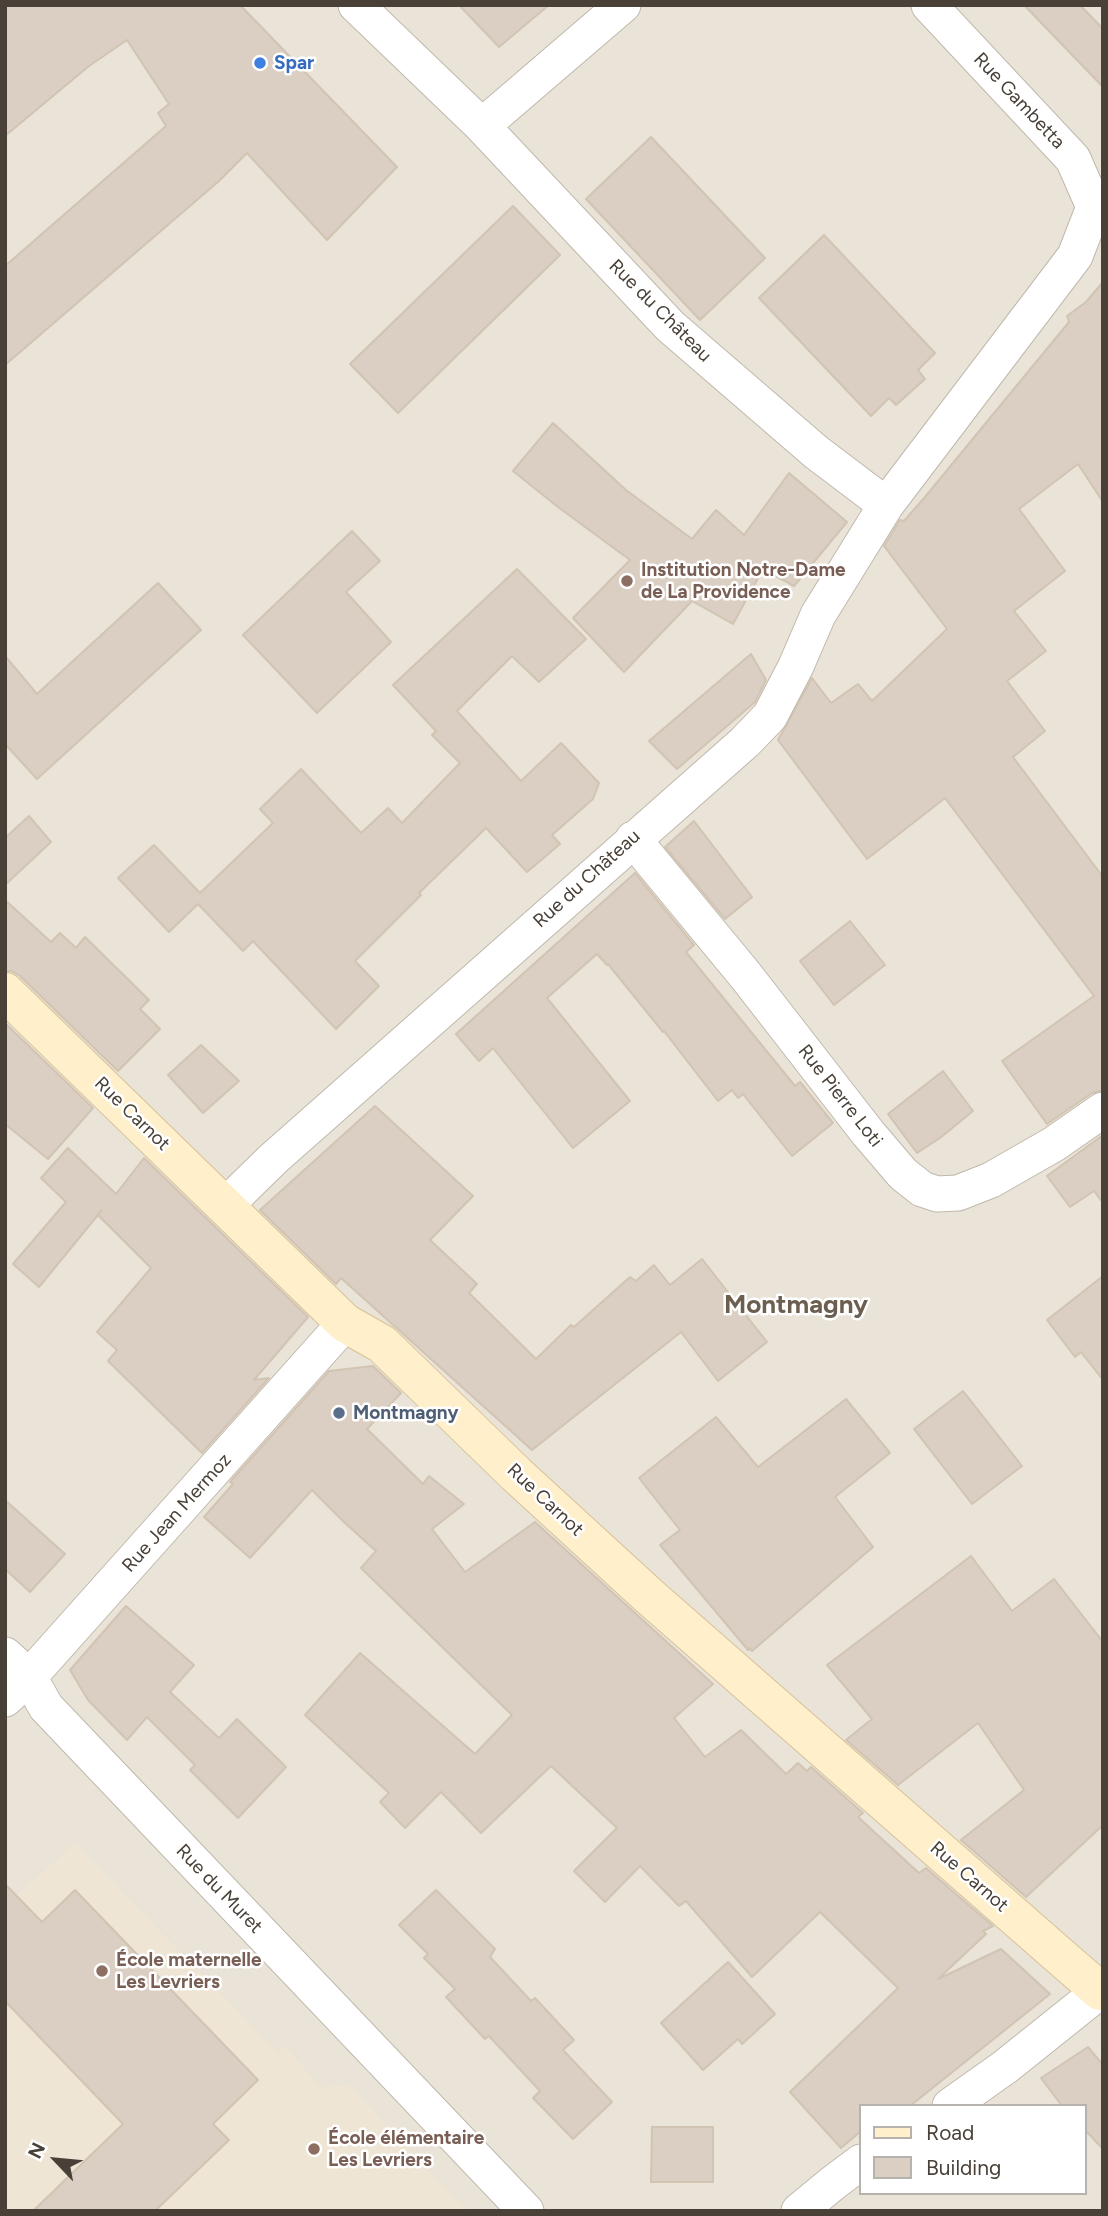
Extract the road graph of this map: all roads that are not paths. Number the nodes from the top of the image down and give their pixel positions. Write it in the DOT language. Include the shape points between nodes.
graph roads {
  1 [pos="356,5"];
  2 [pos="623,5"];
  3 [pos="929,5"];
  4 [pos="482,126"];
  5 [pos="1100,207"];
  6 [pos="886,505"];
  7 [pos="633,839"];
  8 [pos="5,992"];
  9 [pos="1103,1110"];
  10 [pos="226,1205"];
  11 [pos="345,1323"];
  12 [pos="13,1677"];
  13 [pos="1101,1991"];
  14 [pos="953,2104"];
  15 [pos="860,2163"];
  16 [pos="526,2211"];
  17 [pos="800,2211"];
  1 -- 4 [label="street, Rue du Château"];
  2 -- 4 [label="street"];
  3 -- 5 [label="street, Rue Gambetta" via="1073,159"];
  4 -- 6 [label="street, Rue du Château" via="670,326 816,452"];
  5 -- 6 [label="street, Rue du Château" via="1075,256"];
  6 -- 7 [label="street, Rue du Château" via="818,615 770,716"];
  7 -- 9 [label="street, Rue Pierre Loti" via="747,976 868,1133 922,1189 958,1193 990,1180"];
  7 -- 10 [label="street, Rue du Château"];
  8 -- 10 [label="main road, Rue Carnot"];
  10 -- 11 [label="main road, Rue Carnot"];
  11 -- 12 [label="street, Rue Jean Mermoz" via="198,1490"];
  11 -- 13 [label="main road, Rue Carnot" via="382,1345 649,1596"];
  12 -- 16 [label="street, Rue du Muret"];
  13 -- 14 [label="street"];
  15 -- 17 [label="street"];
}
